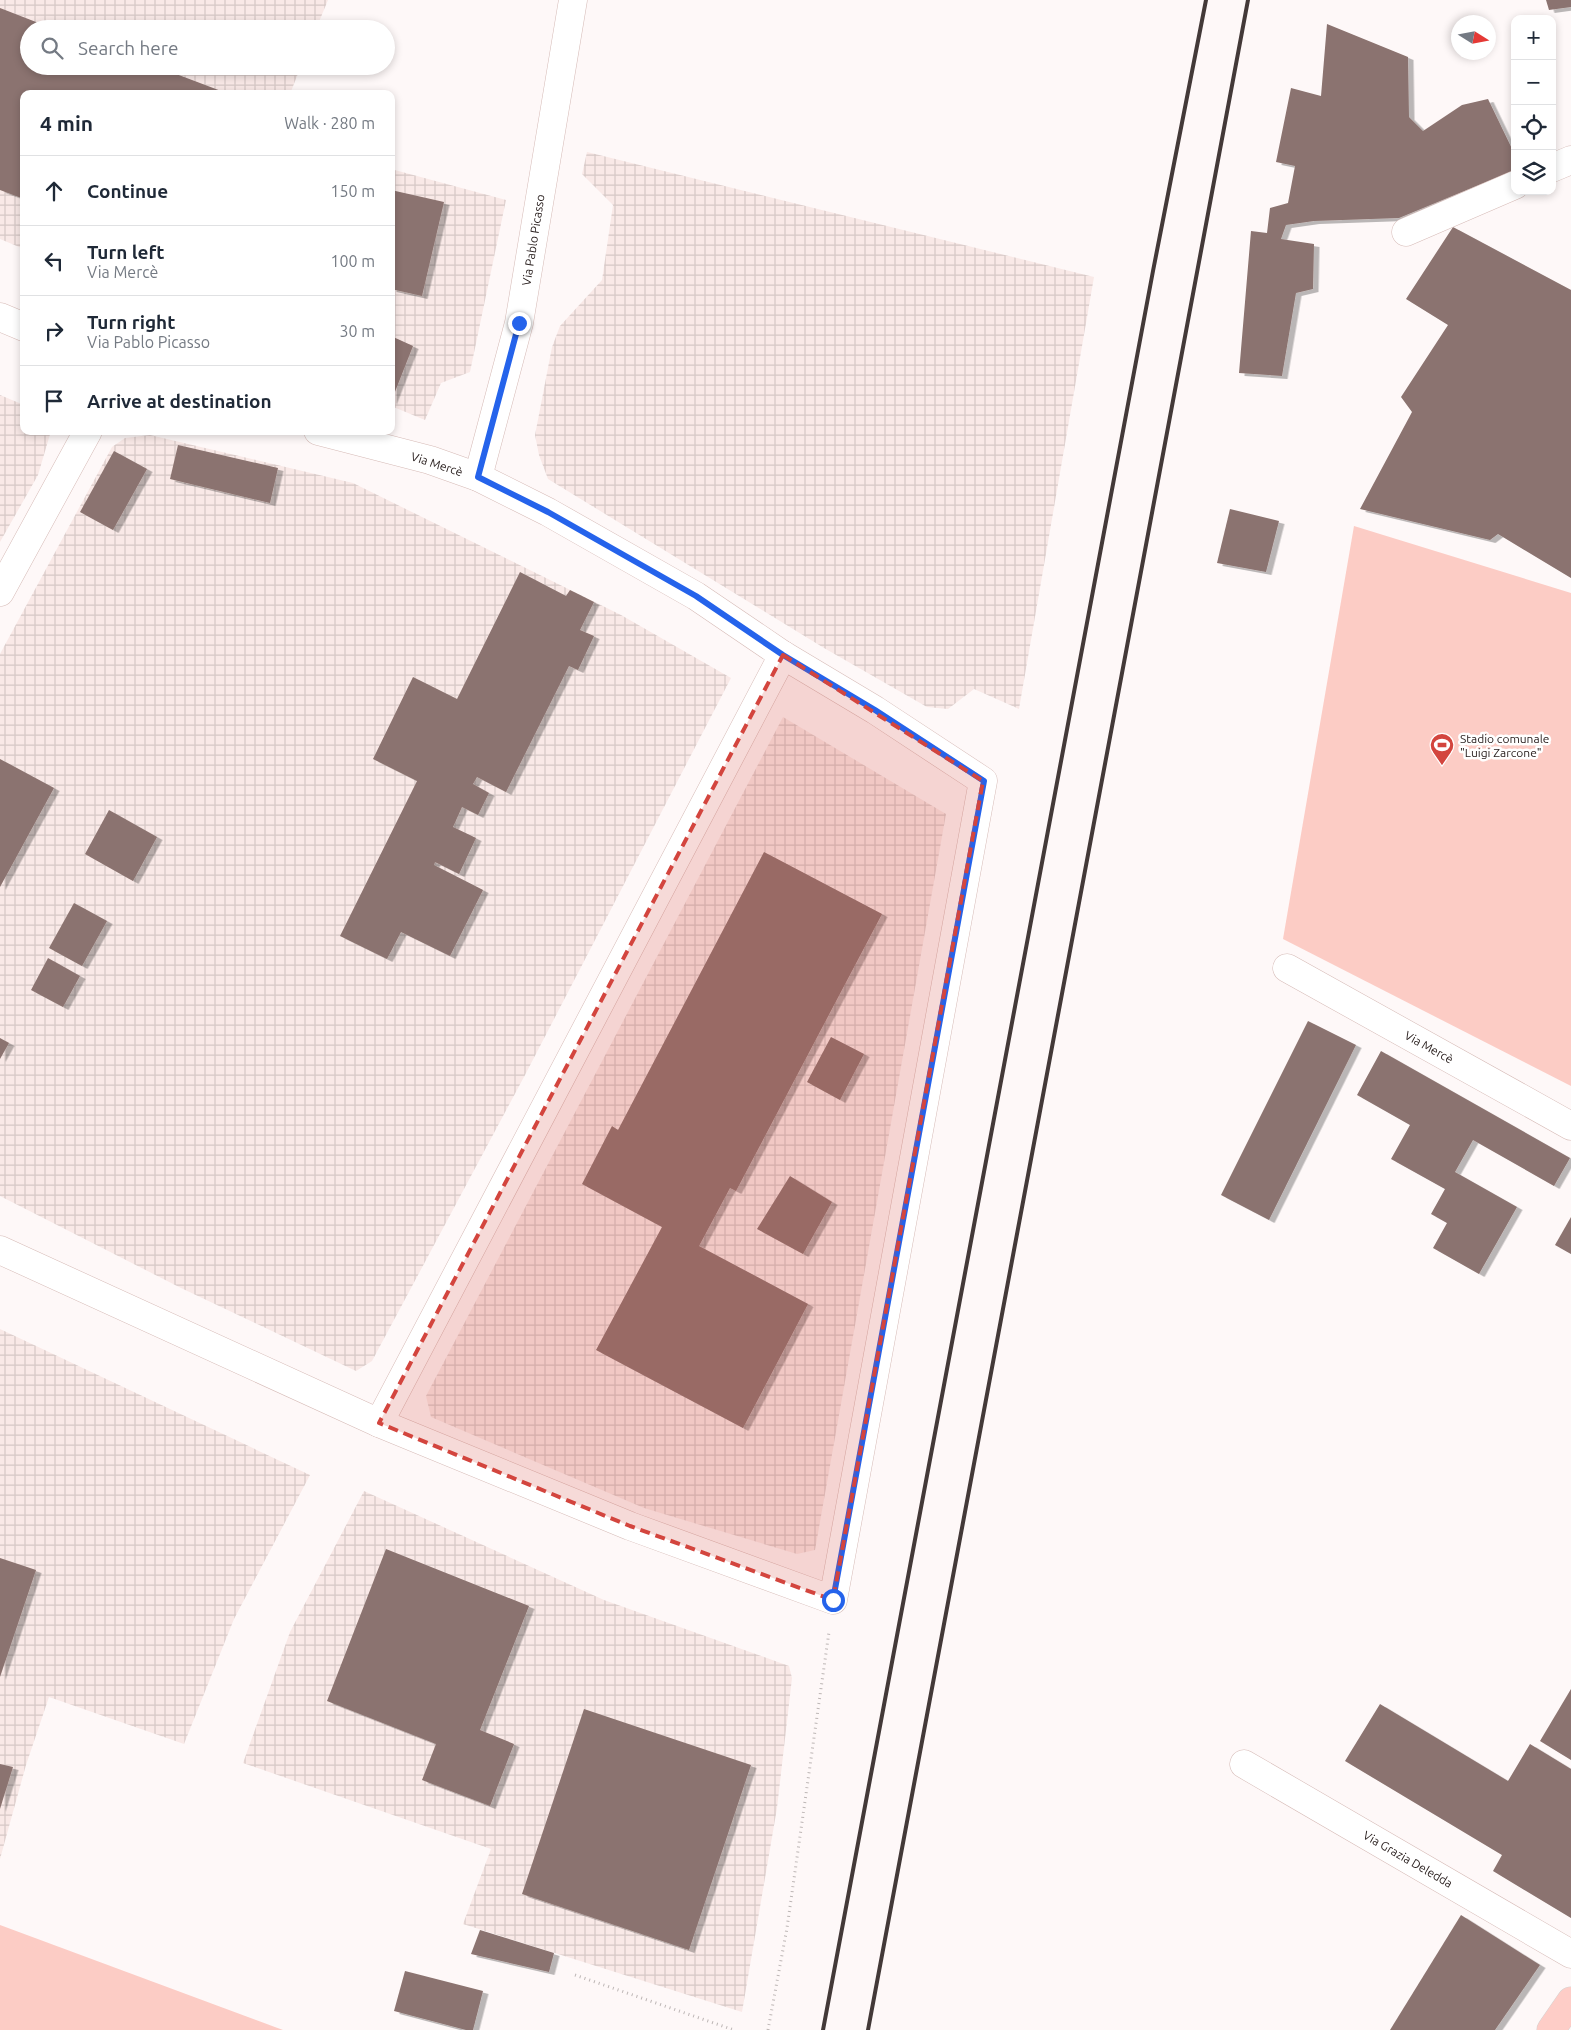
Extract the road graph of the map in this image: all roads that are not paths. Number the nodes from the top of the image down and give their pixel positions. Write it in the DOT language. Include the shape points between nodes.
graph roads {
  1 [pos="573,0"];
  2 [pos="1571,160"];
  3 [pos="1556,166"];
  4 [pos="1511,186"];
  5 [pos="1406,232"];
  6 [pos="0,317"];
  7 [pos="20,325"];
  8 [pos="86,435"];
  9 [pos="333,435"];
  10 [pos="478,477"];
  11 [pos="0,592"];
  12 [pos="783,655"];
  13 [pos="1287,968"];
  14 [pos="1571,1126"];
  15 [pos="0,1250"];
  16 [pos="379,1423"];
  17 [pos="1244,1764"];
  18 [pos="1571,1954"];
  19 [pos="1571,2001"];
  20 [pos="1551,2030"];
  1 -- 10 [label="street, Via Pablo Picasso" via="519,323"];
  2 -- 3 [label="street"];
  4 -- 5 [label="street"];
  6 -- 7 [label="street"];
  8 -- 11 [label="street"];
  9 -- 10 [label="street, Via Mercè" via="430,460"];
  10 -- 12 [label="street, Via Mercè" via="548,512 696,596"];
  12 -- 16 [label="street"];
  12 -- 16 [label="street, Via Mercè" via="984,781 833,1600 630,1526"];
  13 -- 14 [label="street, Via Mercè"];
  15 -- 16 [label="street"];
  17 -- 18 [label="street, Via Grazia Deledda"];
  19 -- 20 [label="main road"];
}
